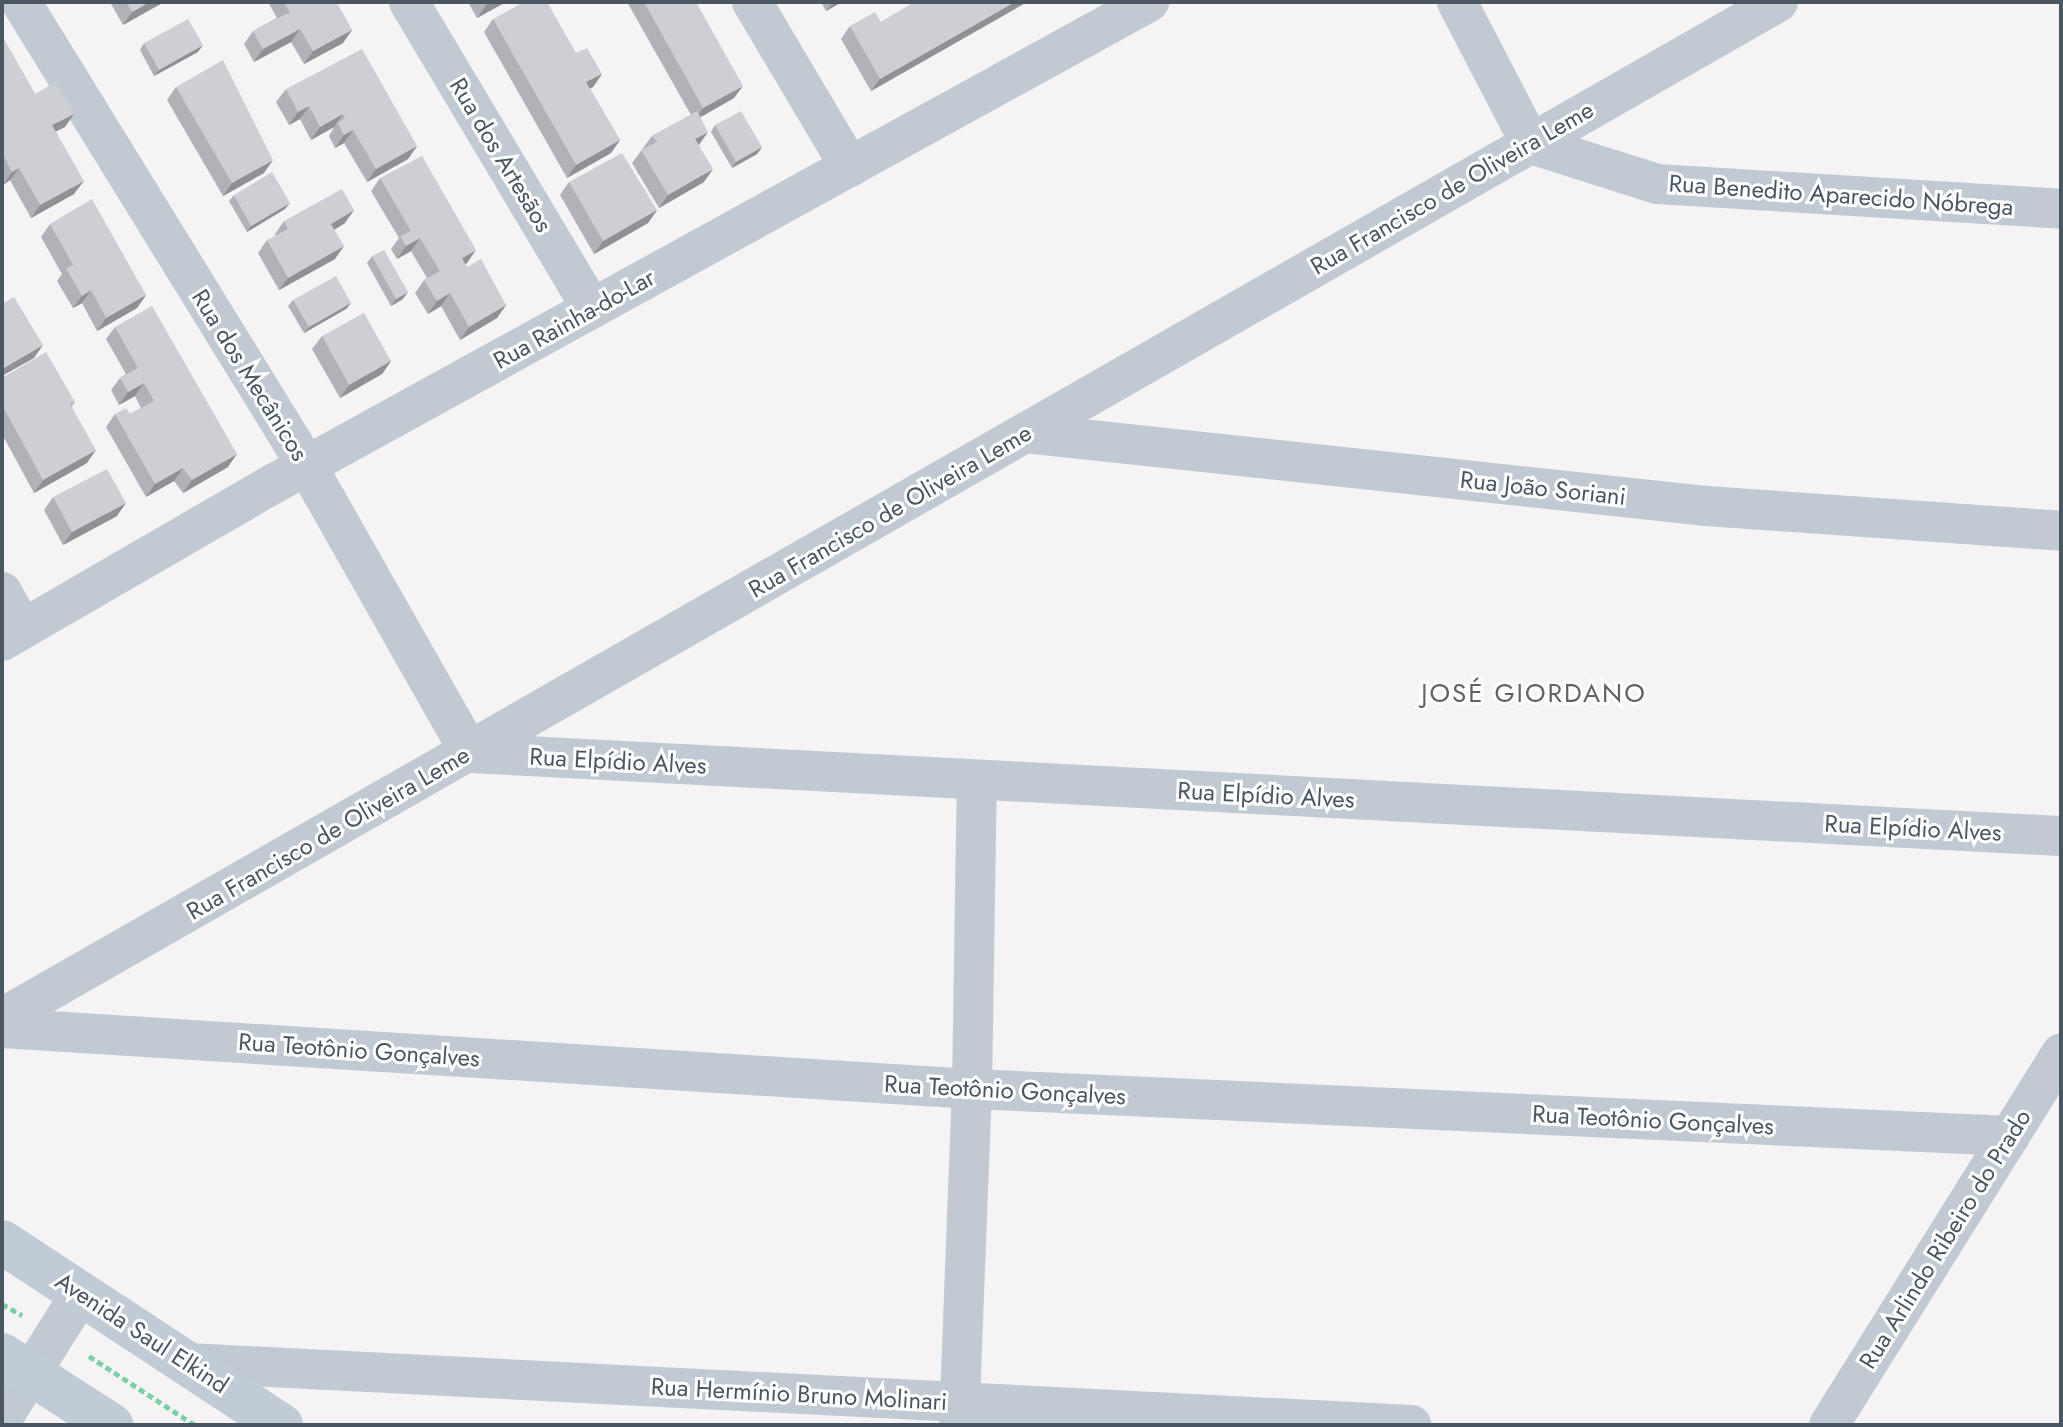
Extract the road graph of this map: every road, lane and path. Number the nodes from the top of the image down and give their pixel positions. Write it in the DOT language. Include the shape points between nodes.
graph roads {
  1 [pos="21,2"];
  2 [pos="409,2"];
  3 [pos="752,2"];
  4 [pos="1457,2"];
  5 [pos="1778,2"];
  6 [pos="1123,8"];
  7 [pos="1531,144"];
  8 [pos="850,167"];
  9 [pos="2061,209"];
  10 [pos="592,309"];
  11 [pos="1025,433"];
  12 [pos="307,466"];
  13 [pos="2061,531"];
  14 [pos="2,592"];
  15 [pos="12,634"];
  16 [pos="470,753"];
  17 [pos="977,780"];
  18 [pos="2061,836"];
  19 [pos="2,1018"];
  20 [pos="2,1028"];
  21 [pos="2061,1054"];
  22 [pos="972,1089"];
  23 [pos="2010,1136"];
  24 [pos="2,1242"];
  25 [pos="81,1293"];
  26 [pos="188,1363"];
  27 [pos="16,1364"];
  28 [pos="960,1413"];
  29 [pos="2,1419"];
  30 [pos="111,1425"];
  31 [pos="281,1425"];
  32 [pos="1411,1425"];
  33 [pos="1829,1425"];
  1 -- 12 [label="street, Rua dos Mecânicos"];
  2 -- 10 [label="street, Rua dos Artesãos"];
  3 -- 8 [label="street"];
  4 -- 7 [label="street"];
  5 -- 7 [label="street, Rua Francisco de Oliveira Leme"];
  6 -- 8 [label="street, Rua Rainha-do-Lar"];
  7 -- 9 [label="street, Rua Benedito Aparecido Nóbrega" via="1657,184"];
  7 -- 11 [label="street, Rua Francisco de Oliveira Leme"];
  8 -- 10 [label="street, Rua Rainha-do-Lar"];
  10 -- 12 [label="street, Rua Rainha-do-Lar"];
  11 -- 13 [label="street, Rua João Soriani" via="1707,506"];
  11 -- 16 [label="street, Rua Francisco de Oliveira Leme"];
  12 -- 15 [label="street, Rua Rainha-do-Lar"];
  12 -- 16 [label="street, Rua dos Mecânicos"];
  14 -- 15 [label="street"];
  16 -- 17 [label="street, Rua Elpídio Alves"];
  16 -- 19 [label="street, Rua Francisco de Oliveira Leme"];
  17 -- 18 [label="street, Rua Elpídio Alves"];
  17 -- 22 [label="street"];
  20 -- 22 [label="street, Rua Teotônio Gonçalves"];
  21 -- 23 [label="street, Rua Arlindo Ribeiro do Prado"];
  22 -- 23 [label="street, Rua Teotônio Gonçalves"];
  22 -- 28 [label="street"];
  23 -- 33 [label="street, Rua Arlindo Ribeiro do Prado"];
  24 -- 25 [label="main road, Avenida Saul Elkind"];
  25 -- 26 [label="main road, Avenida Saul Elkind"];
  25 -- 27 [label="street"];
  26 -- 28 [label="street, Rua Hermínio Bruno Molinari"];
  26 -- 31 [label="main road, Avenida Saul Elkind"];
  27 -- 29 [label="street"];
  27 -- 30 [label="main road"];
  28 -- 32 [label="street, Rua Hermínio Bruno Molinari"];
}
